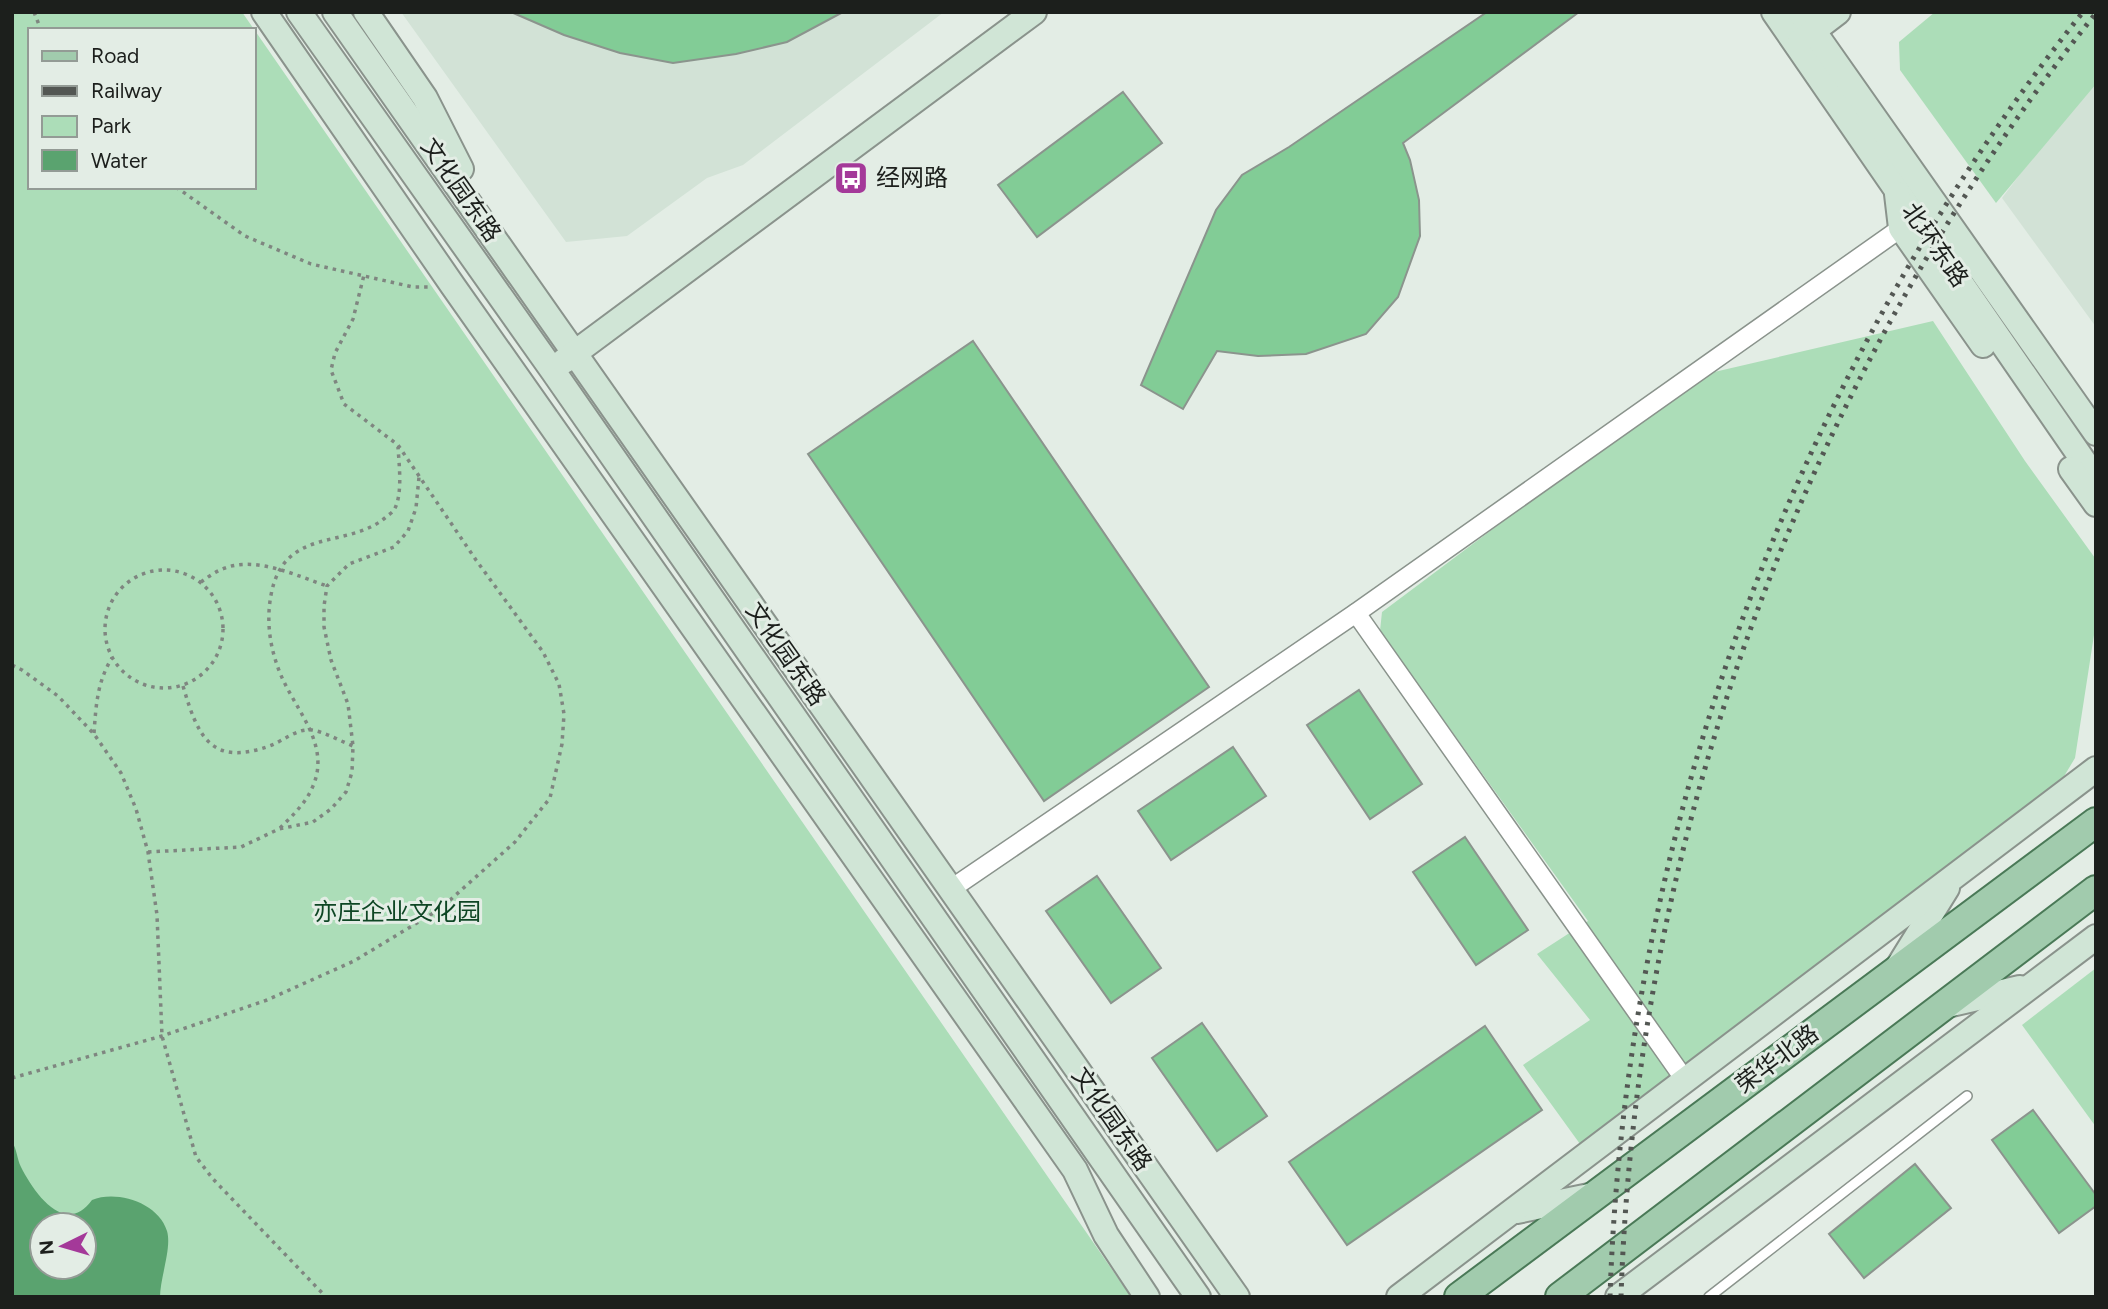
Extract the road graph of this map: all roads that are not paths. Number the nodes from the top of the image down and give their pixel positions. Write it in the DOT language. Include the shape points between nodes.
graph roads {
  1 [pos="299,12"];
  2 [pos="335,12"];
  3 [pos="366,12"];
  4 [pos="1034,12"];
  5 [pos="1774,12"];
  6 [pos="1838,12"];
  7 [pos="270,21"];
  8 [pos="1803,29"];
  9 [pos="342,74"];
  10 [pos="1896,190"];
  11 [pos="1901,228"];
  12 [pos="505,253"];
  13 [pos="575,352"];
  14 [pos="553,371"];
  15 [pos="2096,433"];
  16 [pos="2096,479"];
  17 [pos="2096,504"];
  18 [pos="1356,613"];
  19 [pos="2096,754"];
  20 [pos="2090,773"];
  21 [pos="2096,822"];
  22 [pos="1955,876"];
  23 [pos="951,889"];
  24 [pos="2096,890"];
  25 [pos="2096,937"];
  26 [pos="1895,972"];
  27 [pos="2028,986"];
  28 [pos="1943,1006"];
  29 [pos="1037,1066"];
  30 [pos="1685,1080"];
  31 [pos="1967,1096"];
  32 [pos="1075,1170"];
  33 [pos="1595,1195"];
  34 [pos="1510,1213"];
  35 [pos="1147,1297"];
  36 [pos="1198,1297"];
  37 [pos="1237,1297"];
  38 [pos="1399,1297"];
  39 [pos="1459,1297"];
  40 [pos="1560,1297"];
  41 [pos="1618,1297"];
  42 [pos="1709,1297"];
  1 -- 9 [label="street, 文化园东路"];
  2 -- 12 [label="street, 文化园东路"];
  3 -- 12 [label="street" via="425,98"];
  4 -- 13 [label="street"];
  5 -- 8 [label="street, 北环东路"];
  6 -- 8 [label="street"];
  7 -- 9 [label="street"];
  7 -- 32 [label="street"];
  8 -- 10 [label="street, 北环东路"];
  8 -- 15 [label="street, 北环东路"];
  9 -- 14 [label="street, 文化园东路"];
  10 -- 11 [label="street"];
  10 -- 16 [label="street, 北环东路"];
  11 -- 17 [label="street"];
  11 -- 18 [label="street"];
  12 -- 13 [label="street, 文化园东路"];
  13 -- 14 [label="street"];
  13 -- 23 [label="street, 文化园东路"];
  14 -- 29 [label="street, 文化园东路"];
  18 -- 23 [label="street"];
  18 -- 30 [label="street"];
  19 -- 20 [label="street"];
  20 -- 22 [label="street"];
  21 -- 26 [label="main road, 荣华北路"];
  22 -- 26 [label="street"];
  22 -- 30 [label="street"];
  23 -- 37 [label="street, 文化园东路"];
  24 -- 28 [label="main road"];
  25 -- 27 [label="street"];
  26 -- 33 [label="main road, 荣华北路"];
  27 -- 28 [label="street"];
  27 -- 41 [label="street"];
  28 -- 40 [label="main road"];
  29 -- 32 [label="street"];
  29 -- 36 [label="street, 文化园东路"];
  30 -- 34 [label="street"];
  31 -- 42 [label="lane"];
  32 -- 35 [label="street" via="1106,1235"];
  33 -- 34 [label="street"];
  33 -- 39 [label="main road, 荣华北路"];
  34 -- 38 [label="street"];
}
